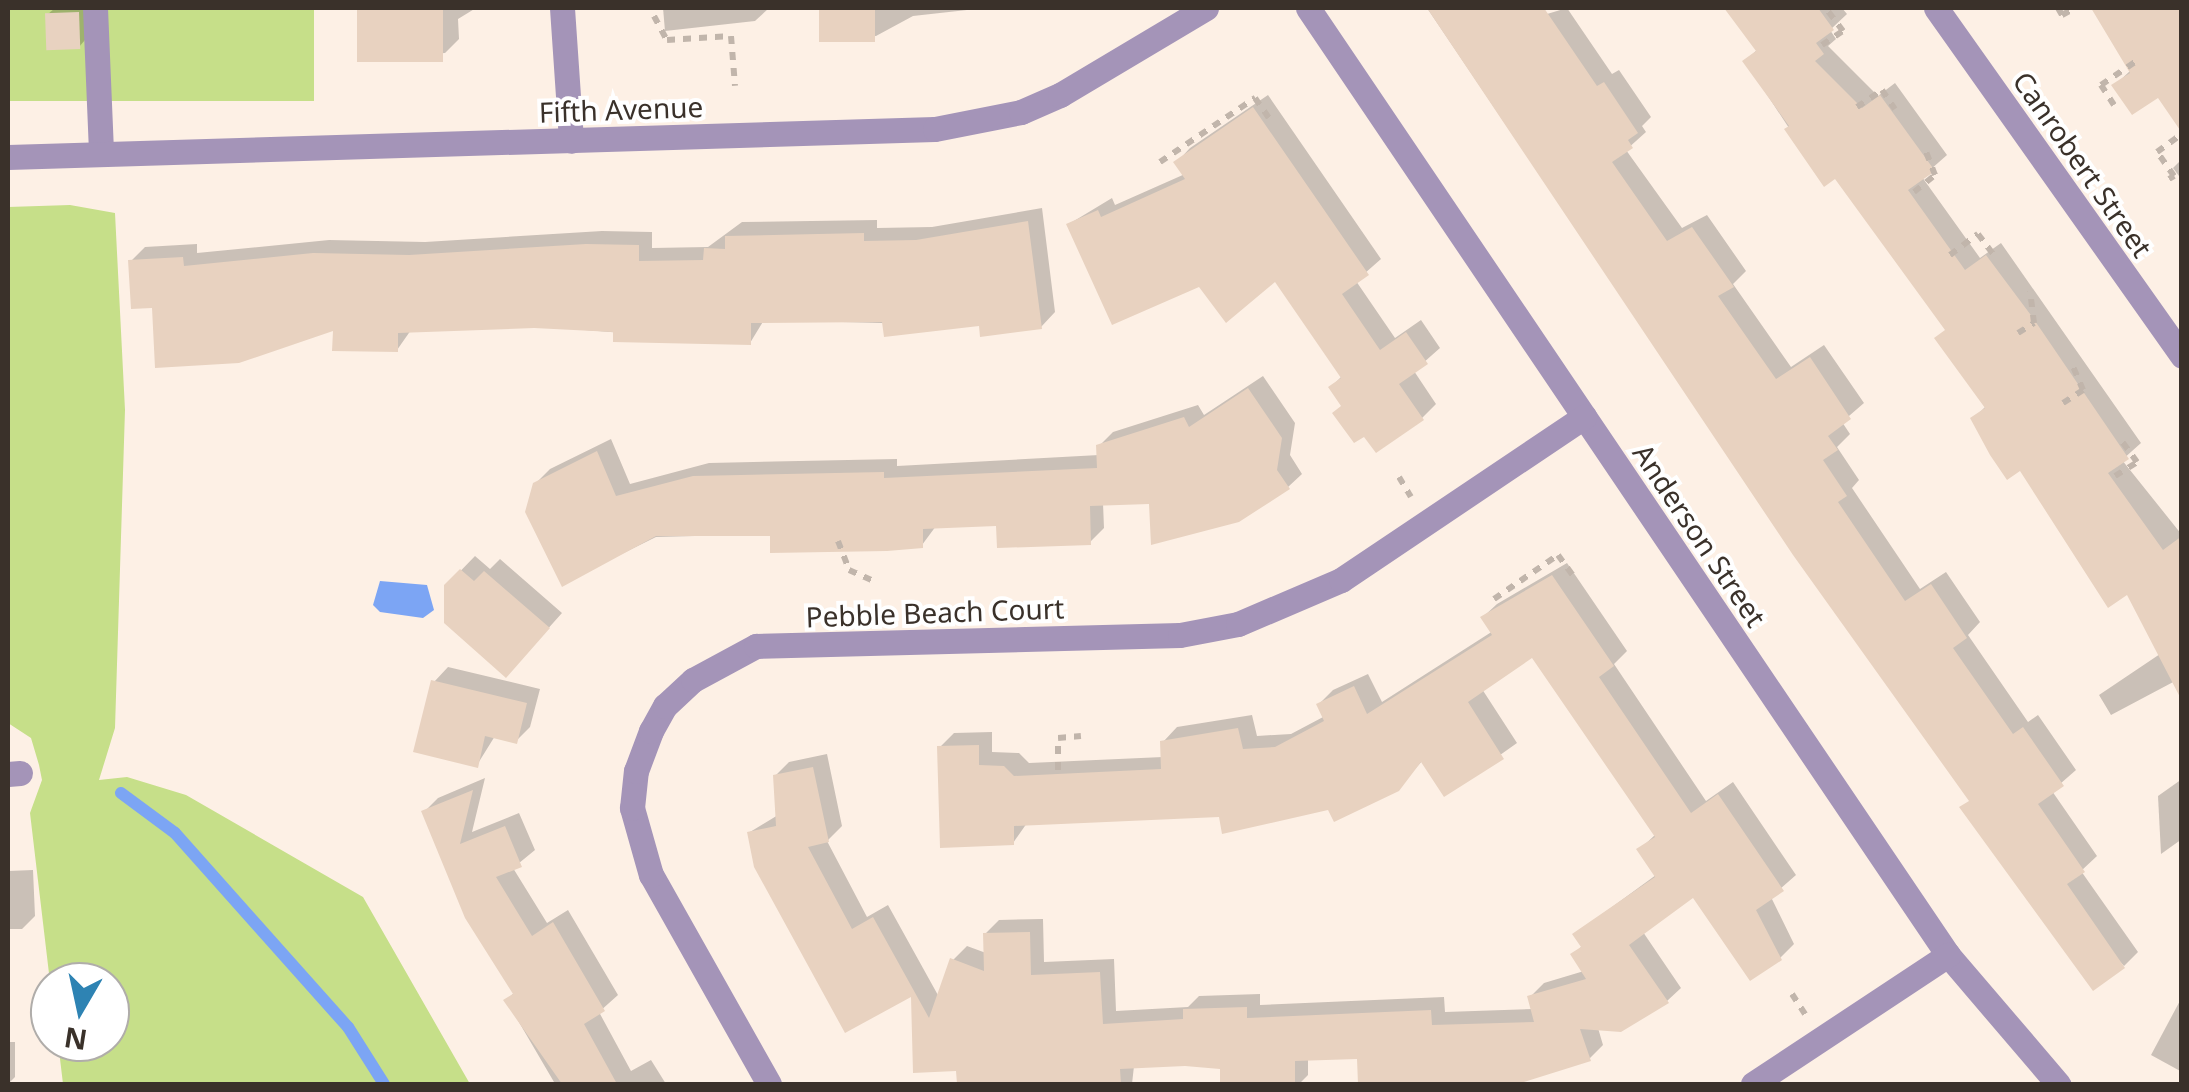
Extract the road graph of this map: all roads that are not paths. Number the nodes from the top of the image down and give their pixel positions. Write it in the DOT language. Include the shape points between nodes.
graph roads {
  1 [pos="96,8"];
  2 [pos="562,8"];
  3 [pos="1206,8"];
  4 [pos="1308,8"];
  5 [pos="1936,8"];
  6 [pos="571,140"];
  7 [pos="101,153"];
  8 [pos="8,157"];
  9 [pos="2182,356"];
  10 [pos="1584,417"];
  11 [pos="1948,955"];
  12 [pos="769,1084"];
  13 [pos="1753,1084"];
  14 [pos="2058,1084"];
  1 -- 7 [label="street"];
  2 -- 6 [label="street"];
  3 -- 6 [label="street, Fifth Avenue" via="1095,78 986,120 935,129"];
  4 -- 10 [label="street, Anderson Street"];
  5 -- 9 [label="street, Canrobert Street"];
  6 -- 7 [label="street, Fifth Avenue"];
  7 -- 8 [label="street, Fifth Avenue"];
  10 -- 11 [label="street, Anderson Street"];
  10 -- 12 [label="street, Pebble Beach Court" via="1340,580 1238,624 1180,635 756,646 694,680 650,731 632,808 652,877"];
  11 -- 13 [label="street"];
  11 -- 14 [label="street, Anderson Street"];
}
